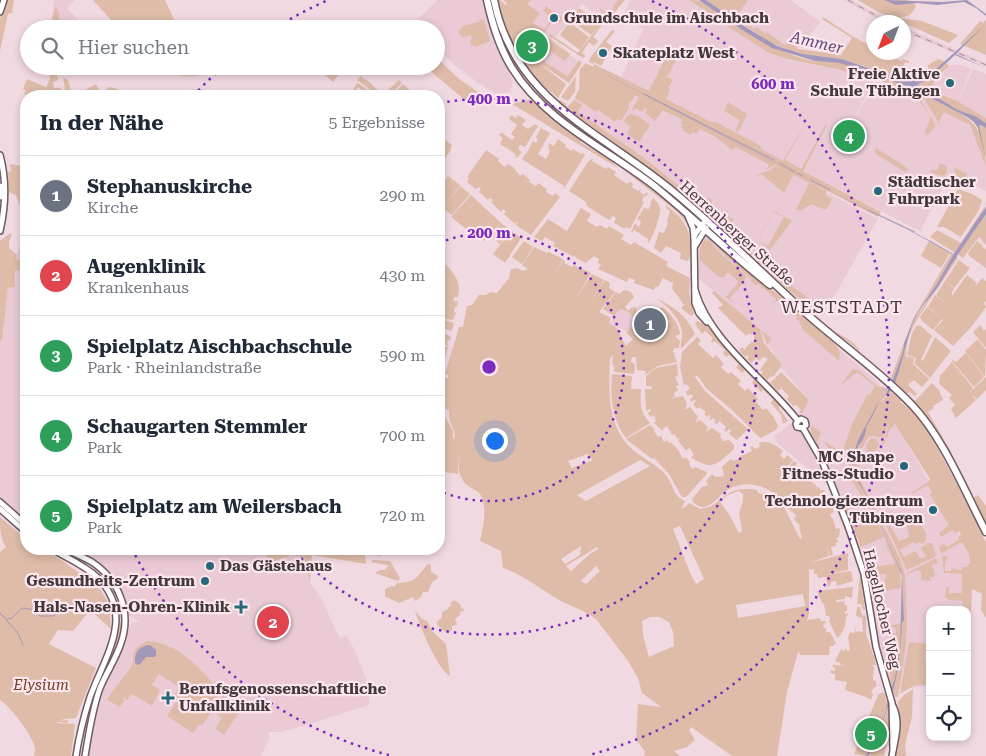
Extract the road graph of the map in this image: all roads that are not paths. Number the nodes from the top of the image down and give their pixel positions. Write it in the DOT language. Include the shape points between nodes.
graph roads {
  1 [pos="4,0"];
  2 [pos="487,0"];
  3 [pos="494,0"];
  4 [pos="0,12"];
  5 [pos="0,155"];
  6 [pos="0,186"];
  7 [pos="0,197"];
  8 [pos="688,215"];
  9 [pos="708,222"];
  10 [pos="703,228"];
  11 [pos="0,231"];
  12 [pos="694,237"];
  13 [pos="695,247"];
  14 [pos="797,305"];
  15 [pos="0,502"];
  16 [pos="0,509"];
  17 [pos="20,520"];
  18 [pos="20,527"];
  19 [pos="986,532"];
  20 [pos="63,555"];
  21 [pos="77,555"];
  22 [pos="84,719"];
  23 [pos="88,741"];
  24 [pos="892,753"];
  25 [pos="76,756"];
  26 [pos="85,756"];
  1 -- 4 [label="street"];
  2 -- 8 [label="main road, Herrenberger Straße" via="501,46 527,88 559,118 642,176"];
  3 -- 9 [label="main road, Herrenberger Straße" via="506,40 539,89 560,109 653,175"];
  5 -- 11 [label="street" via="6,187"];
  6 -- 7 [label="street"];
  8 -- 10 [label="main road, Herrenberger Straße"];
  8 -- 12 [label="street"];
  9 -- 10 [label="street"];
  9 -- 14 [label="main road, Herrenberger Straße"];
  10 -- 12 [label="street"];
  10 -- 13 [label="street"];
  10 -- 14 [label="main road, Herrenberger Straße"];
  12 -- 13 [label="street"];
  13 -- 24 [label="street, Hagellocher Weg" via="695,290 702,309 723,341 798,421 805,421 803,428 824,466 866,582 876,647 892,703"];
  14 -- 19 [label="main road" via="913,406 932,432"];
  15 -- 17 [label="street"];
  16 -- 18 [label="street"];
  20 -- 22 [label="street" via="97,577 110,594 116,615 113,641"];
  21 -- 23 [label="street" via="107,575 118,591 126,614 121,643 98,694"];
  22 -- 23 [label="street"];
  22 -- 25 [label="street"];
  23 -- 26 [label="street"];
}
